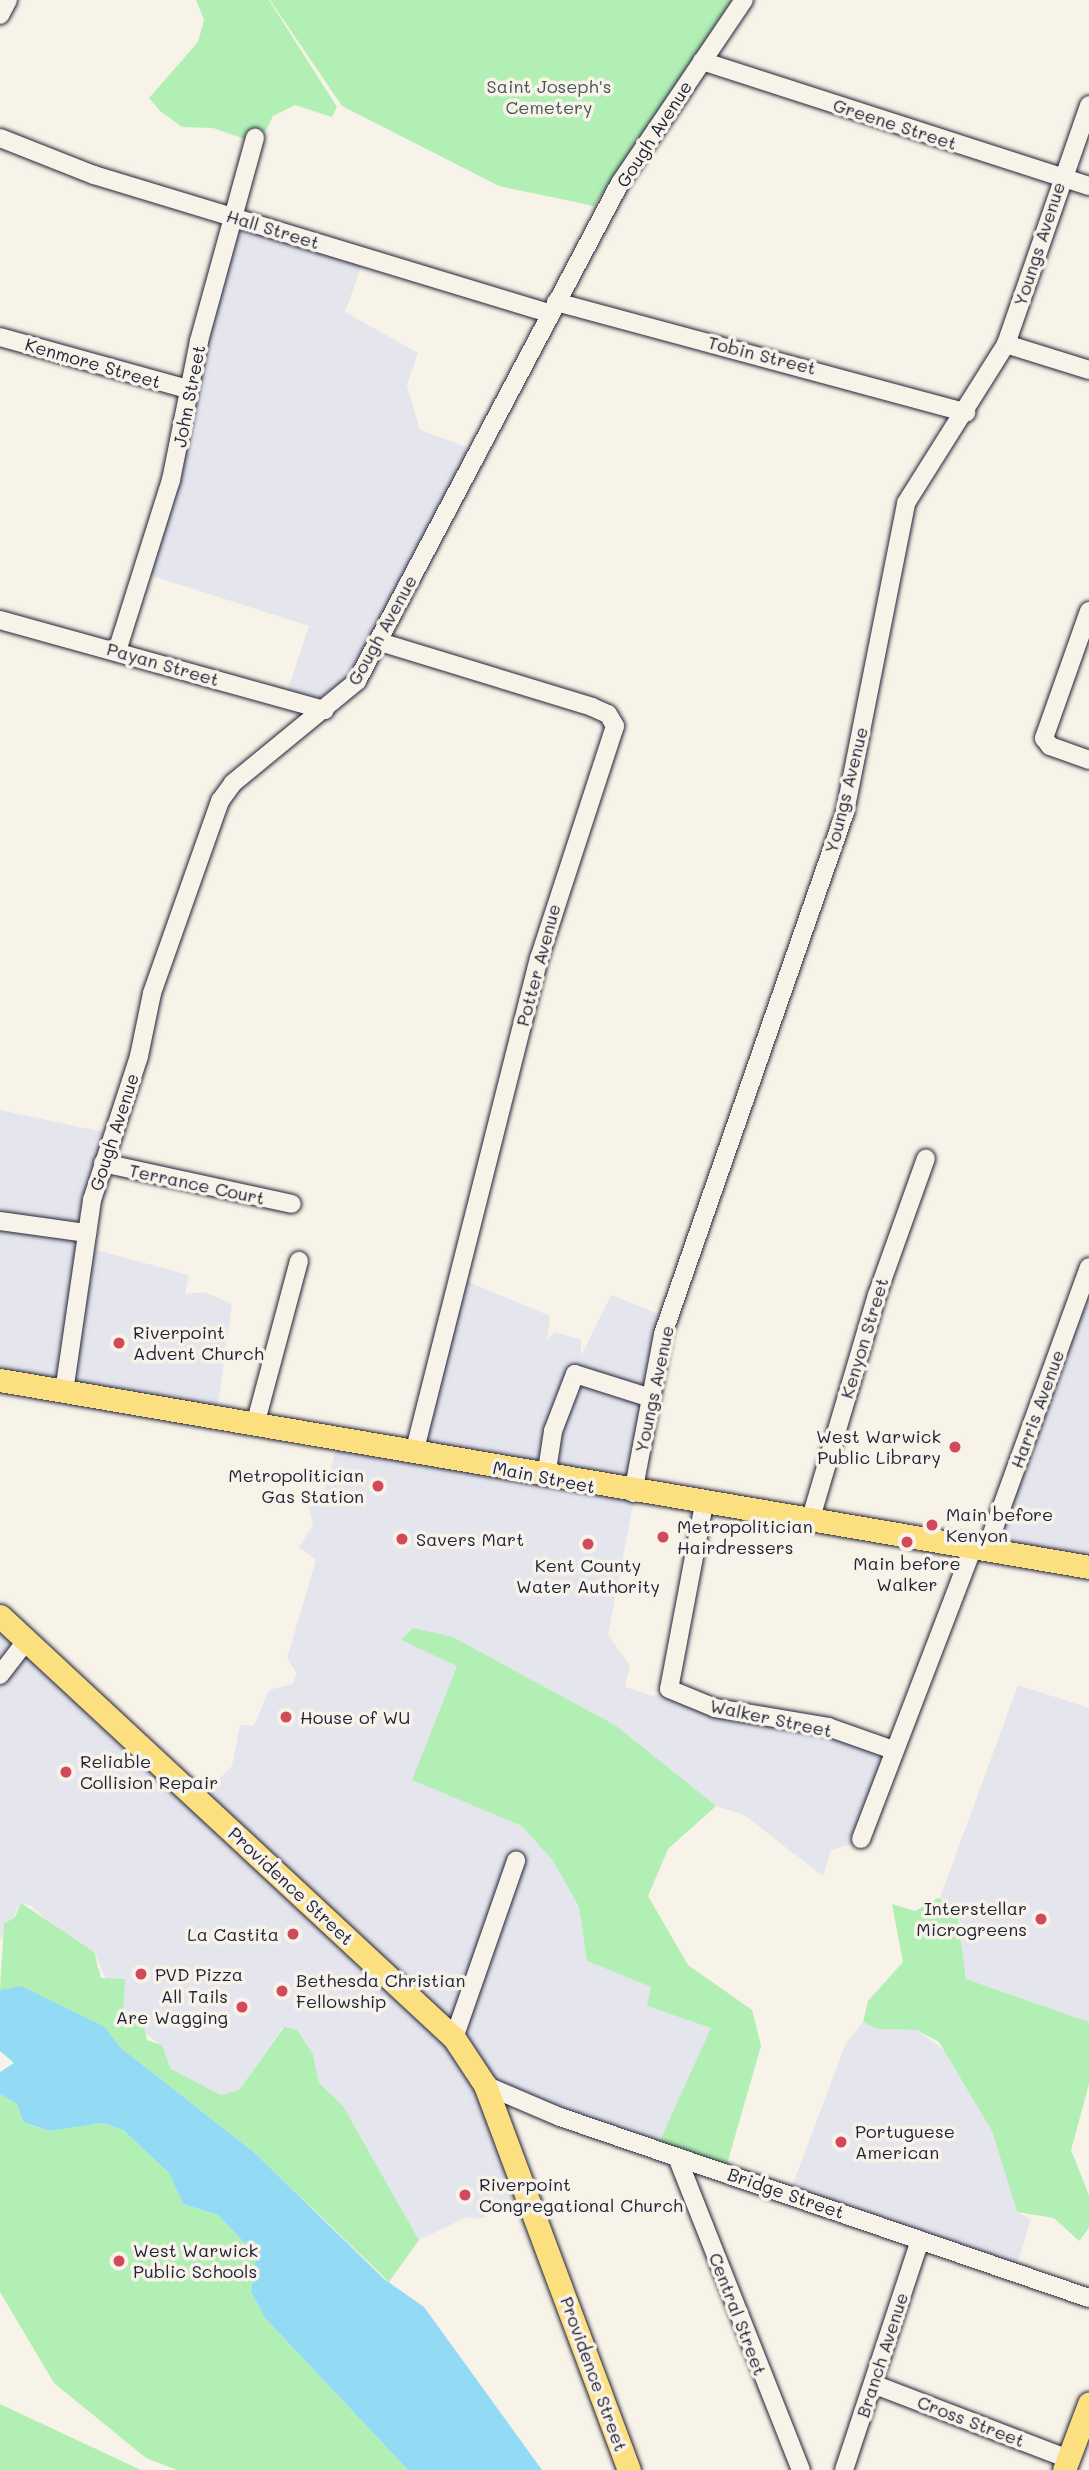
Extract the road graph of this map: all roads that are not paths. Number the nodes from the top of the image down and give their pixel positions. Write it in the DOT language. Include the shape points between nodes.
graph roads {
  1 [pos="8,0"];
  2 [pos="744,0"];
  3 [pos="0,15"];
  4 [pos="702,61"];
  5 [pos="1089,105"];
  6 [pos="0,138"];
  7 [pos="256,138"];
  8 [pos="1061,176"];
  9 [pos="1089,186"];
  10 [pos="234,217"];
  11 [pos="553,307"];
  12 [pos="0,337"];
  13 [pos="1006,344"];
  14 [pos="1089,370"];
  15 [pos="187,389"];
  16 [pos="966,413"];
  17 [pos="1089,611"];
  18 [pos="0,620"];
  19 [pos="380,642"];
  20 [pos="117,651"];
  21 [pos="325,710"];
  22 [pos="1089,760"];
  23 [pos="926,1158"];
  24 [pos="103,1163"];
  25 [pos="292,1204"];
  26 [pos="0,1221"];
  27 [pos="87,1233"];
  28 [pos="299,1261"];
  29 [pos="1089,1267"];
  30 [pos="0,1380"];
  31 [pos="64,1392"];
  32 [pos="652,1398"];
  33 [pos="255,1425"];
  34 [pos="414,1454"];
  35 [pos="545,1477"];
  36 [pos="633,1493"];
  37 [pos="704,1504"];
  38 [pos="810,1521"];
  39 [pos="979,1550"];
  40 [pos="1089,1567"];
  41 [pos="0,1616"];
  42 [pos="26,1641"];
  43 [pos="0,1675"];
  44 [pos="893,1750"];
  45 [pos="861,1839"];
  46 [pos="516,1861"];
  47 [pos="454,2038"];
  48 [pos="485,2085"];
  49 [pos="677,2157"];
  50 [pos="920,2239"];
  51 [pos="1089,2298"];
  52 [pos="873,2384"];
  53 [pos="1089,2404"];
  54 [pos="1066,2464"];
  55 [pos="629,2470"];
  56 [pos="801,2470"];
  57 [pos="844,2470"];
  1 -- 3 [label="street"];
  2 -- 4 [label="street, Gough Avenue"];
  4 -- 8 [label="street, Greene Street"];
  4 -- 11 [label="street, Gough Avenue" via="621,183"];
  5 -- 8 [label="street, Youngs Avenue"];
  6 -- 10 [label="street, Hall Street" via="60,164"];
  7 -- 10 [label="street, John Street"];
  8 -- 9 [label="street, Greene Street"];
  8 -- 13 [label="street, Youngs Avenue"];
  10 -- 11 [label="street, Hall Street"];
  10 -- 15 [label="street, John Street"];
  11 -- 16 [label="street, Tobin Street"];
  11 -- 19 [label="street, Gough Avenue"];
  12 -- 15 [label="street, Kenmore Street"];
  13 -- 14 [label="street"];
  13 -- 16 [label="street, Youngs Avenue"];
  15 -- 20 [label="street, John Street" via="184,429"];
  16 -- 32 [label="street, Youngs Avenue" via="906,503 845,812 663,1334"];
  17 -- 22 [label="street" via="1044,738 1050,746"];
  18 -- 20 [label="street, Payan Street"];
  19 -- 21 [label="street, Gough Avenue" via="345,696"];
  19 -- 34 [label="street, Potter Avenue" via="592,708 608,714 615,726 542,946"];
  20 -- 21 [label="street, Payan Street"];
  21 -- 24 [label="street, Gough Avenue" via="233,783 220,801 152,993 139,1056"];
  23 -- 38 [label="street, Kenyon Street" via="877,1295"];
  24 -- 25 [label="street, Terrance Court"];
  24 -- 27 [label="street, Gough Avenue"];
  26 -- 27 [label="street"];
  27 -- 31 [label="street, Gough Avenue"];
  28 -- 33 [label="street"];
  29 -- 39 [label="street, Harris Avenue"];
  30 -- 31 [label="main road, Main Street"];
  31 -- 33 [label="main road, Main Street"];
  32 -- 35 [label="street" via="576,1374 553,1431"];
  32 -- 36 [label="street, Youngs Avenue"];
  33 -- 34 [label="main road, Main Street"];
  34 -- 35 [label="main road, Main Street"];
  35 -- 36 [label="main road, Main Street"];
  36 -- 37 [label="main road, Main Street"];
  37 -- 38 [label="main road, Main Street"];
  37 -- 44 [label="street, Walker Street" via="669,1689 715,1708 828,1727"];
  38 -- 39 [label="main road, Main Street"];
  39 -- 40 [label="main road, Main Street"];
  39 -- 44 [label="street"];
  41 -- 42 [label="main road, Providence Street"];
  42 -- 43 [label="street"];
  42 -- 47 [label="main road, Providence Street"];
  44 -- 45 [label="street"];
  46 -- 47 [label="street"];
  47 -- 48 [label="main road, Providence Street"];
  48 -- 49 [label="street, Bridge Street"];
  48 -- 55 [label="main road, Providence Street"];
  49 -- 50 [label="street, Bridge Street"];
  49 -- 56 [label="street, Central Street"];
  50 -- 51 [label="street, Bridge Street"];
  50 -- 52 [label="street, Branch Avenue"];
  52 -- 54 [label="street, Cross Street"];
  52 -- 57 [label="street, Branch Avenue"];
  53 -- 54 [label="main road"];
}
